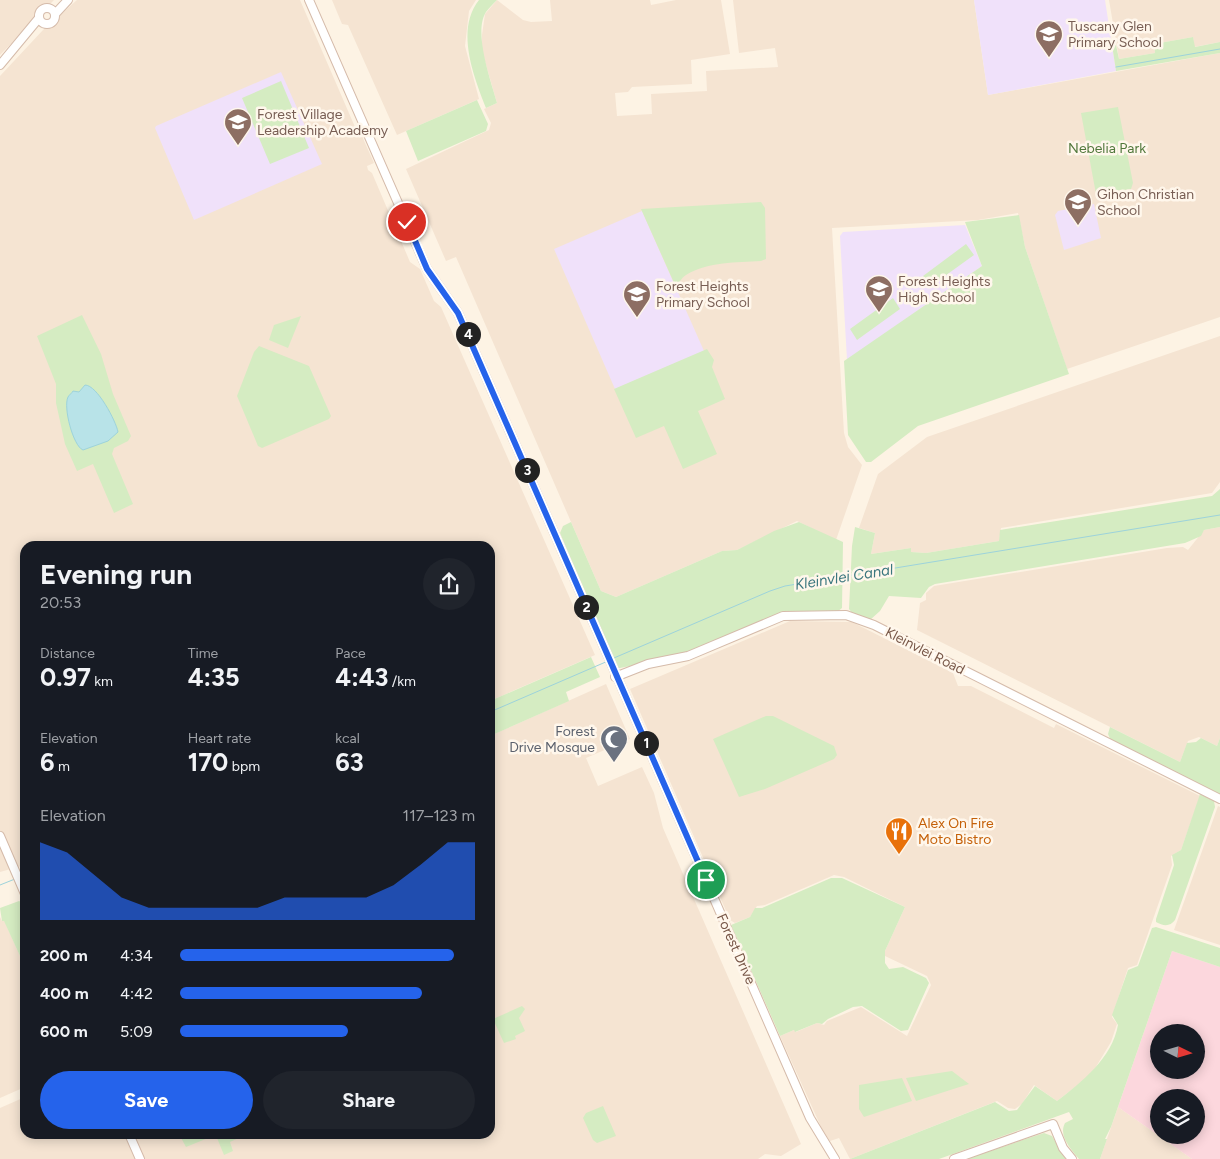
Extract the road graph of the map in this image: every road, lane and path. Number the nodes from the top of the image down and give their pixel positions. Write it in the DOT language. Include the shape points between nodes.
graph roads {
  1 [pos="62,0"];
  2 [pos="68,0"];
  3 [pos="310,0"];
  4 [pos="48,8"];
  5 [pos="55,14"];
  6 [pos="42,21"];
  7 [pos="0,65"];
  8 [pos="614,673"];
  9 [pos="1220,799"];
  10 [pos="0,836"];
  11 [pos="20,883"];
  12 [pos="131,1139"];
  13 [pos="140,1159"];
  14 [pos="835,1159"];
  15 [pos="954,1159"];
  16 [pos="1072,1159"];
  1 -- 4 [label="street"];
  2 -- 5 [label="street"];
  3 -- 8 [label="street, Forest Drive" via="427,269 458,313"];
  4 -- 5 [label="street"];
  4 -- 6 [label="street" via="41,11"];
  5 -- 6 [label="street" via="53,22"];
  6 -- 7 [label="street"];
  8 -- 9 [label="street, Kleinvlei Road" via="688,656 783,616 846,615 874,625"];
  8 -- 14 [label="street, Forest Drive" via="810,1118"];
  10 -- 11 [label="street"];
  12 -- 13 [label="street"];
  15 -- 16 [label="street" via="1053,1124"];
}
